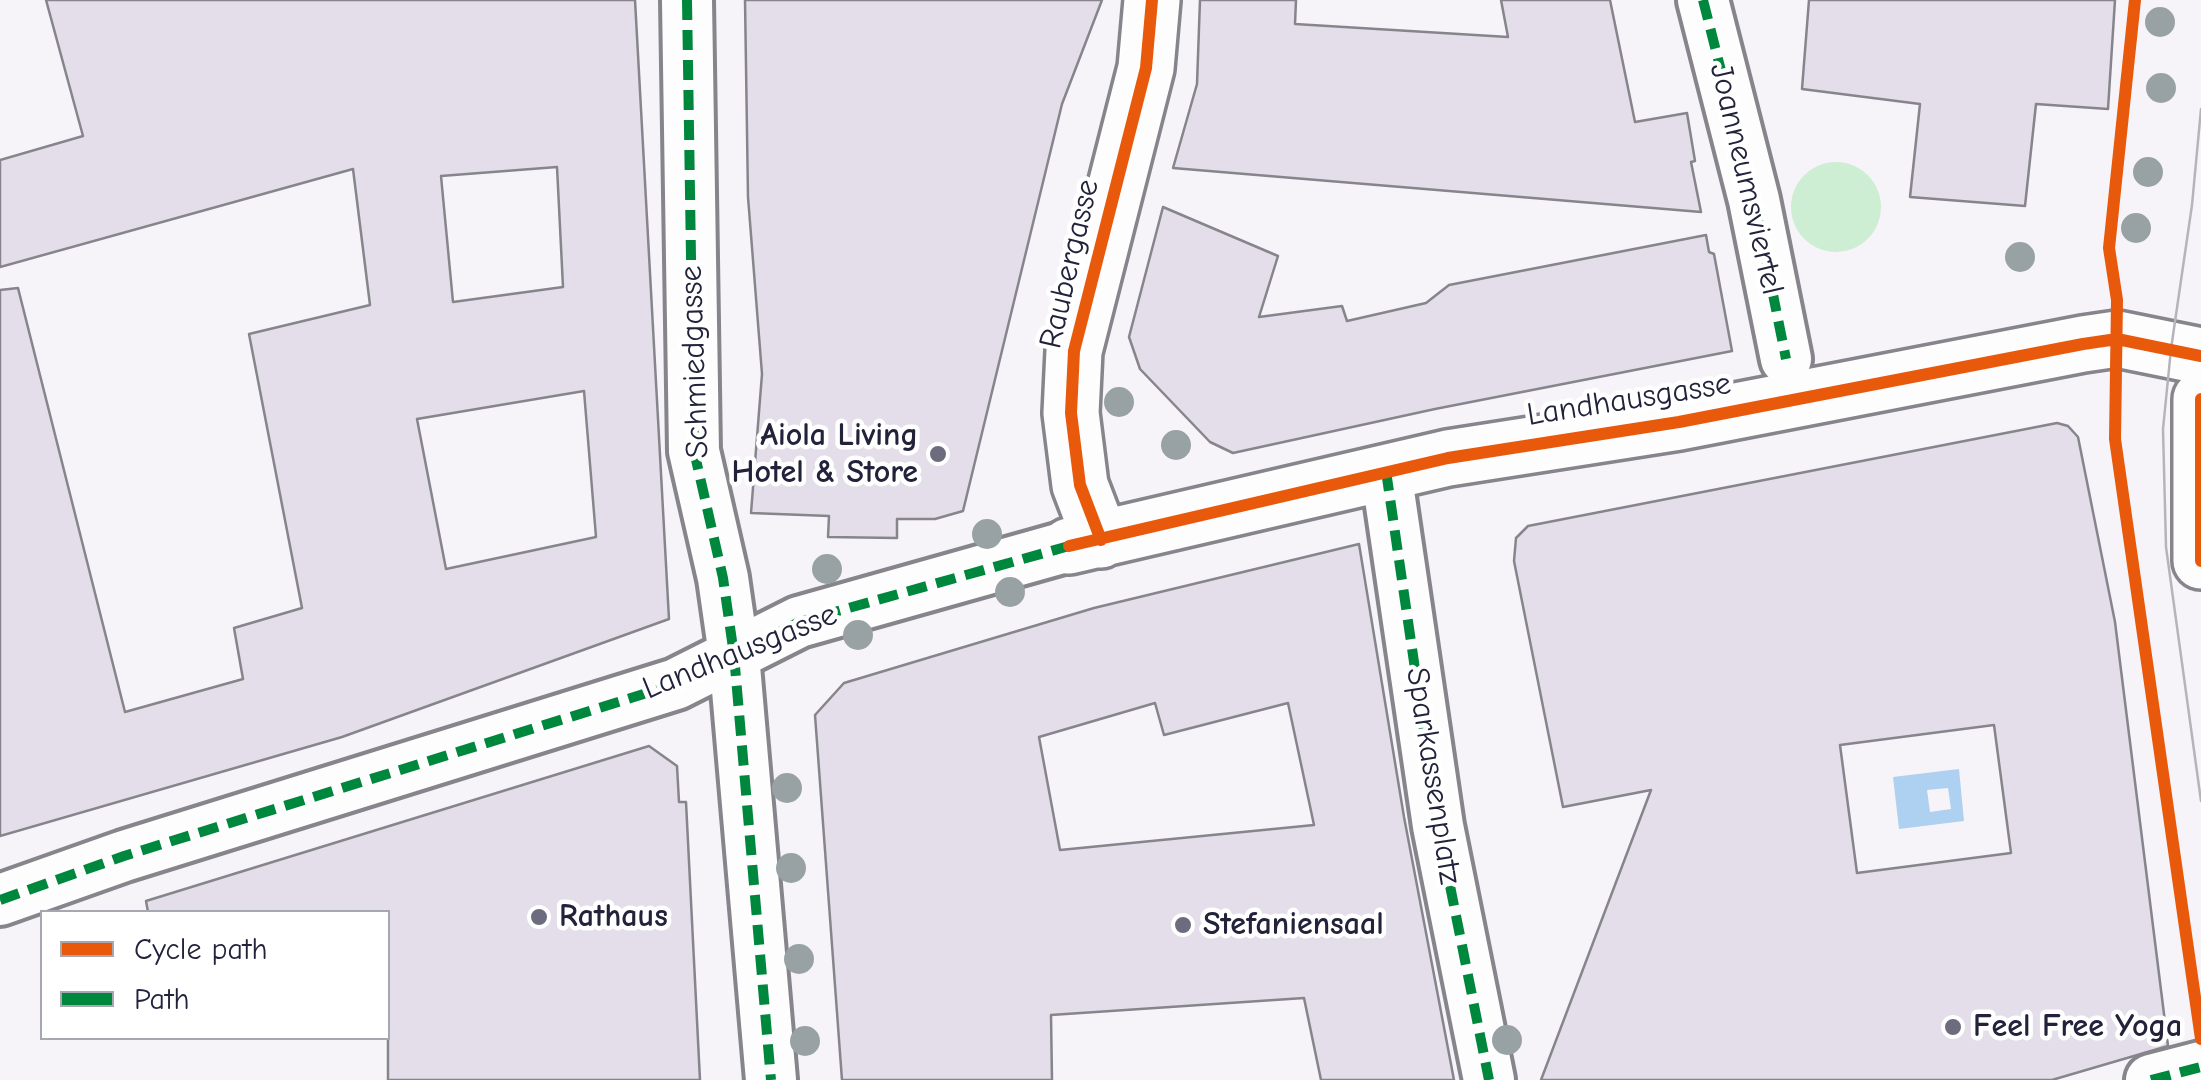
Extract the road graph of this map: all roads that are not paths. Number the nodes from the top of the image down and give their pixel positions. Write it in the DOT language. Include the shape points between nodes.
graph roads {
  1 [pos="687,0"];
  2 [pos="1152,0"];
  3 [pos="1703,0"];
  4 [pos="2201,356"];
  5 [pos="1786,358"];
  6 [pos="2201,400"];
  7 [pos="1386,471"];
  8 [pos="1085,543"];
  9 [pos="2201,561"];
  10 [pos="734,655"];
  11 [pos="0,900"];
  12 [pos="2201,1067"];
  13 [pos="770,1080"];
  14 [pos="1489,1080"];
  15 [pos="2151,1080"];
  1 -- 10 [label="street, Schmiedgasse" via="694,451"];
  2 -- 8 [label="street, Raubergasse" via="1146,68 1074,351 1071,412"];
  3 -- 5 [label="street, Joanneumsviertel"];
  4 -- 7 [label="street, Landhausgasse" via="2117,339"];
  6 -- 9 [label="street"];
  7 -- 8 [label="street, Landhausgasse"];
  7 -- 14 [label="street, Sparkassenplatz" via="1438,826"];
  8 -- 10 [label="street, Landhausgasse" via="812,618"];
  10 -- 11 [label="street, Landhausgasse" via="676,684"];
  10 -- 13 [label="street, Schmiedgasse"];
  12 -- 15 [label="street"];
}
